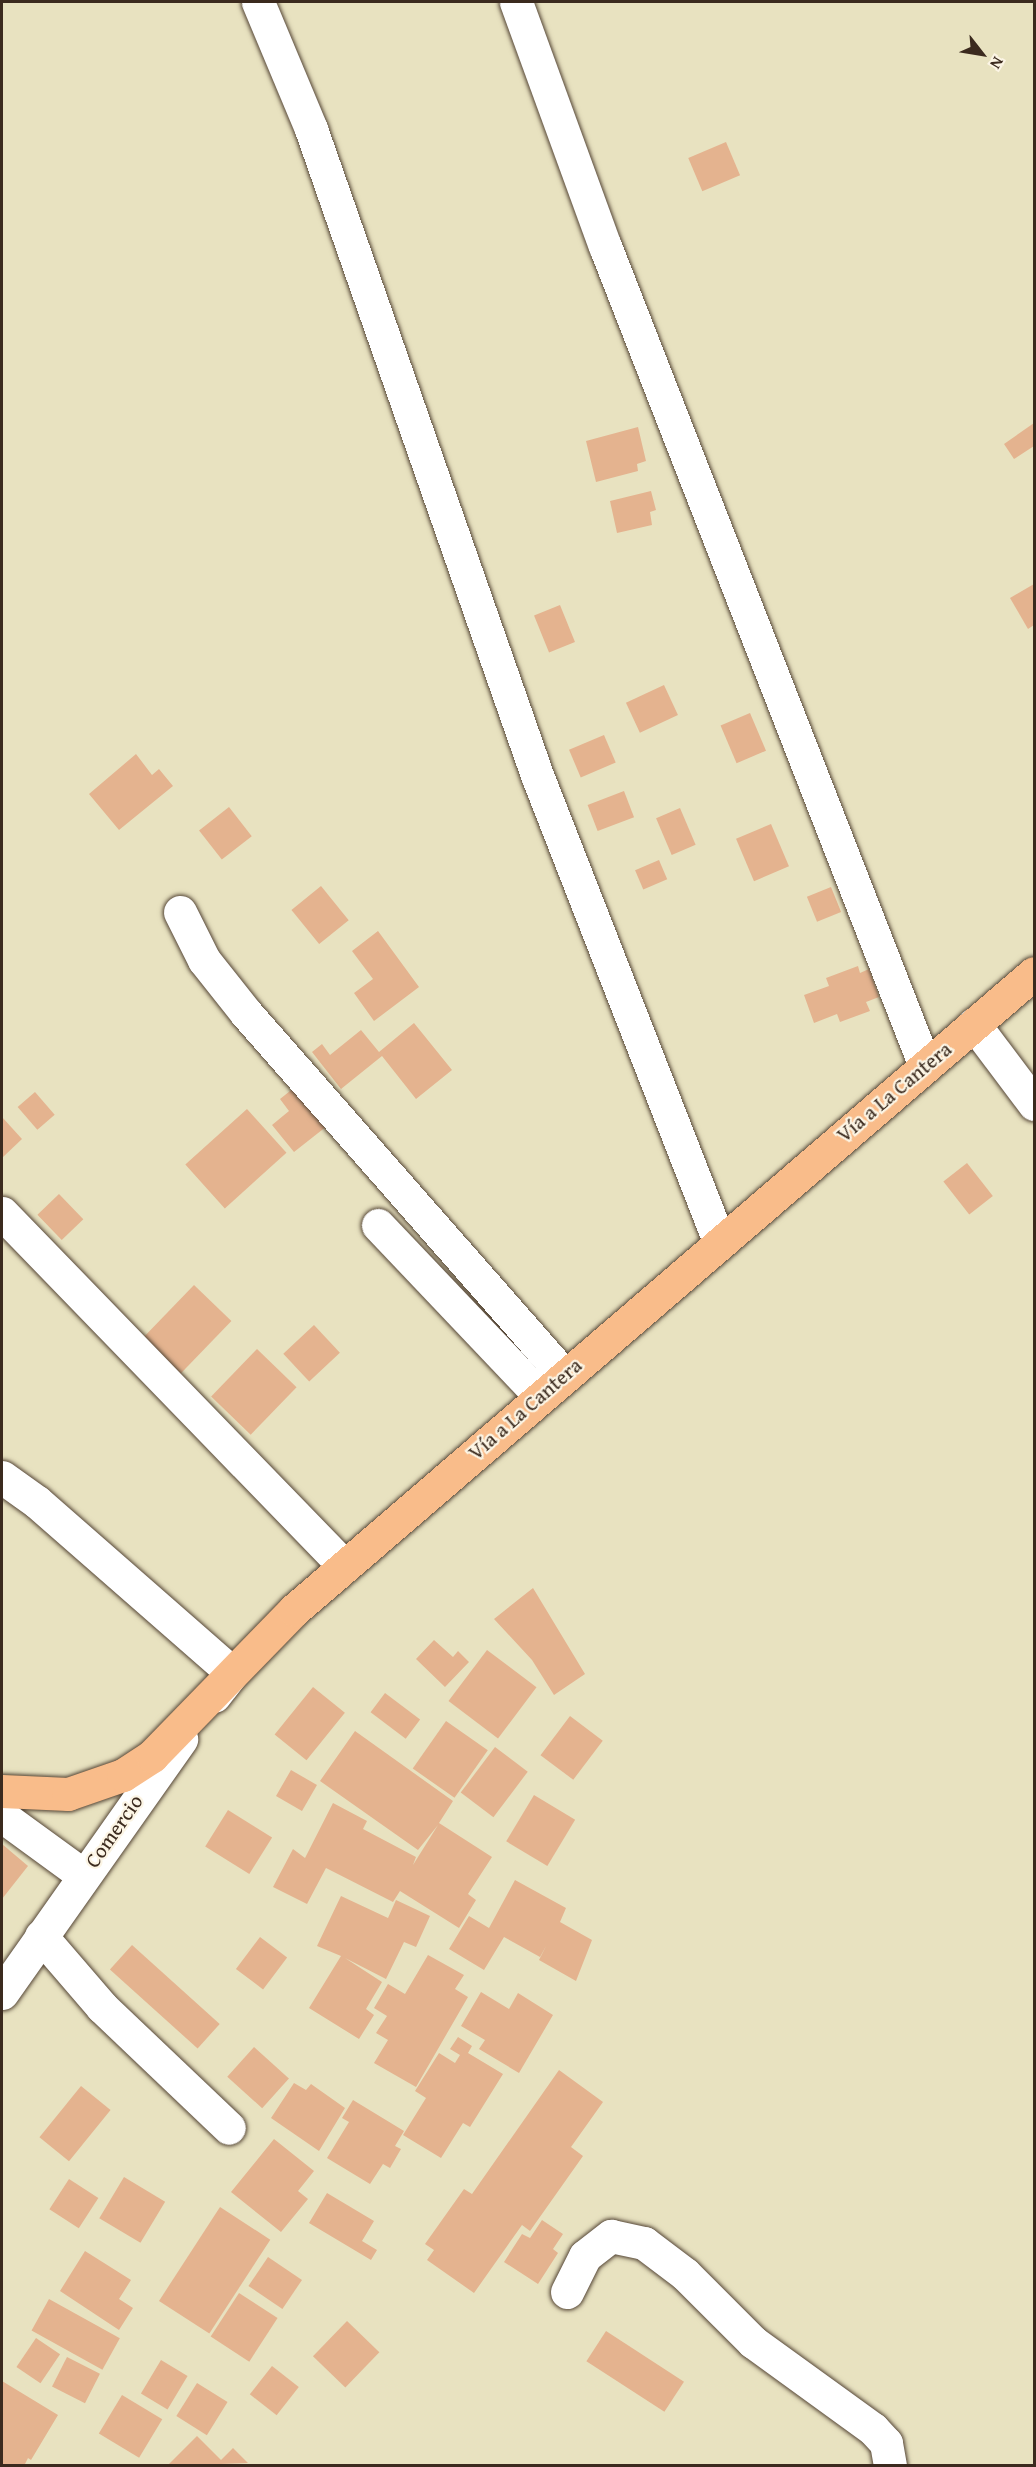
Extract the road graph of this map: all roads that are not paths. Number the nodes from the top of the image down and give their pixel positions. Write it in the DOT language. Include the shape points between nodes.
graph roads {
  1 [pos="258,2"];
  2 [pos="516,2"];
  3 [pos="180,912"];
  4 [pos="1035,973"];
  5 [pos="974,1024"];
  6 [pos="925,1066"];
  7 [pos="1035,1104"];
  8 [pos="2,1213"];
  9 [pos="378,1225"];
  10 [pos="719,1241"];
  11 [pos="564,1375"];
  12 [pos="540,1396"];
  13 [pos="2,1477"];
  14 [pos="345,1566"];
  15 [pos="232,1673"];
  16 [pos="2,1791"];
  17 [pos="2,1816"];
  18 [pos="83,1875"];
  19 [pos="41,1936"];
  20 [pos="2,1993"];
  21 [pos="230,2128"];
  22 [pos="567,2292"];
  23 [pos="890,2466"];
  1 -- 10 [label="street" via="311,129 537,775"];
  2 -- 6 [label="street" via="609,257"];
  3 -- 11 [label="street" via="204,960 246,1014"];
  4 -- 5 [label="main road, Vía a La Cantera"];
  5 -- 6 [label="main road, Vía a La Cantera"];
  5 -- 7 [label="street"];
  6 -- 10 [label="main road, Vía a La Cantera"];
  8 -- 14 [label="street"];
  9 -- 12 [label="street"];
  10 -- 11 [label="main road, Vía a La Cantera"];
  11 -- 12 [label="main road, Vía a La Cantera"];
  12 -- 14 [label="main road, Vía a La Cantera"];
  13 -- 15 [label="street" via="37,1502"];
  14 -- 15 [label="main road, Vía a La Cantera" via="294,1610"];
  15 -- 16 [label="main road, Vía a La Cantera" via="152,1756 123,1775 68,1794"];
  15 -- 18 [label="street, Comercio"];
  17 -- 18 [label="street"];
  18 -- 19 [label="street, Comercio"];
  19 -- 20 [label="street, Comercio"];
  19 -- 21 [label="street" via="102,2007"];
  22 -- 23 [label="street" via="585,2256 611,2236 645,2243 685,2274 753,2342 873,2429 886,2443"];
}
